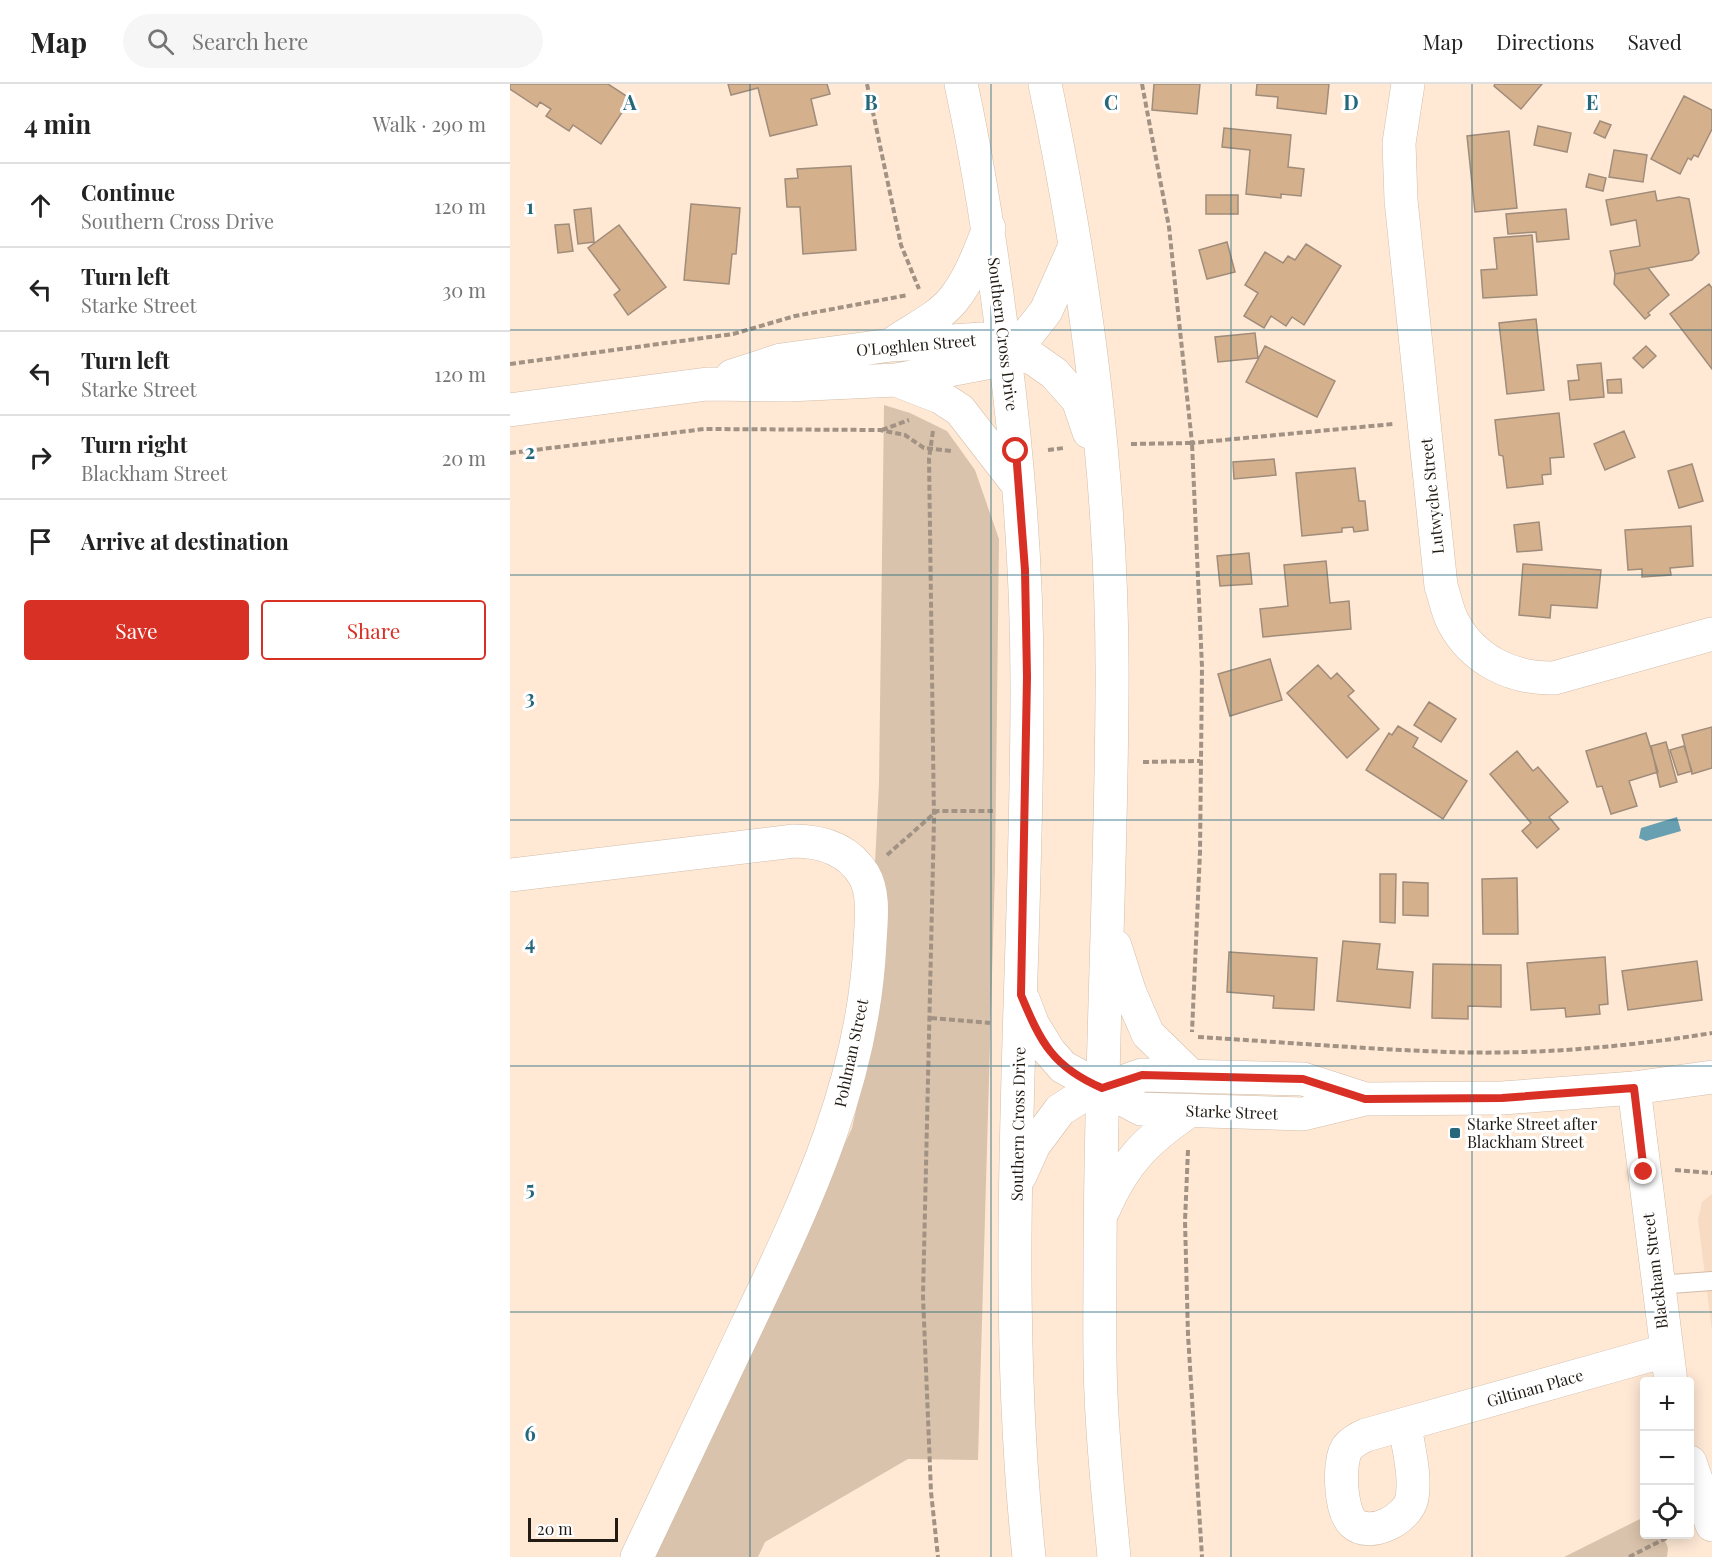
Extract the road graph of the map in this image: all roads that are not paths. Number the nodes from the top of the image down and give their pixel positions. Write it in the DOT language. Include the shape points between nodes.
graph roads {
  1 [pos="962,84"];
  2 [pos="1046,84"];
  3 [pos="1408,84"];
  4 [pos="989,226"];
  5 [pos="1075,246"];
  6 [pos="891,345"];
  7 [pos="1004,348"];
  8 [pos="896,380"];
  9 [pos="707,384"];
  10 [pos="510,410"];
  11 [pos="1100,455"];
  12 [pos="1018,485"];
  13 [pos="1712,634"];
  14 [pos="510,875"];
  15 [pos="1107,922"];
  16 [pos="1020,1010"];
  17 [pos="1191,1076"];
  18 [pos="1712,1077"];
  19 [pos="1102,1088"];
  20 [pos="1634,1088"];
  21 [pos="1365,1099"];
  22 [pos="1190,1110"];
  23 [pos="1016,1185"];
  24 [pos="1100,1218"];
  25 [pos="1712,1281"];
  26 [pos="1657,1286"];
  27 [pos="1668,1366"];
  28 [pos="1405,1425"];
  29 [pos="1694,1476"];
  30 [pos="1712,1525"];
  31 [pos="637,1557"];
  32 [pos="1029,1557"];
  33 [pos="1114,1557"];
  1 -- 4 [label="street, Southern Cross Drive"];
  2 -- 5 [label="street"];
  3 -- 13 [label="street, Lutwyche Street" via="1399,143 1401,200 1441,586 1453,622 1474,651 1503,670 1536,678 1554,678"];
  4 -- 6 [label="street" via="975,265 960,288 941,311"];
  4 -- 7 [label="street, Southern Cross Drive"];
  5 -- 7 [label="street" via="1047,311 1028,334"];
  5 -- 11 [label="street"];
  6 -- 7 [label="street, O'Loghlen Street" via="982,339"];
  6 -- 9 [label="street, O'Loghlen Street" via="781,360"];
  7 -- 8 [label="street, O'Loghlen Street" via="986,363"];
  7 -- 11 [label="street" via="1034,359 1067,385 1078,400"];
  7 -- 12 [label="street, Southern Cross Drive"];
  8 -- 9 [label="street, O'Loghlen Street"];
  8 -- 12 [label="street" via="940,397 960,410"];
  9 -- 10 [label="street, O'Loghlen Street"];
  11 -- 15 [label="street" via="1112,693"];
  12 -- 16 [label="street, Southern Cross Drive" via="1025,570 1027,677"];
  14 -- 31 [label="street, Pohlman Street" via="820,841 843,854 864,875 872,904 870,956 851,1066 830,1142 798,1218"];
  15 -- 17 [label="street" via="1148,1034"];
  15 -- 19 [label="street"];
  16 -- 19 [label="street, Starke Street" via="1056,1059"];
  16 -- 23 [label="street, Southern Cross Drive"];
  17 -- 19 [label="street, Starke Street" via="1142,1075"];
  17 -- 21 [label="street, Starke Street" via="1303,1079"];
  18 -- 20 [label="street, Starke Street"];
  19 -- 22 [label="street, Starke Street" via="1141,1109"];
  19 -- 23 [label="street, Starke Street" via="1060,1110 1034,1144"];
  19 -- 24 [label="street"];
  20 -- 21 [label="street, Starke Street" via="1502,1098"];
  20 -- 26 [label="street, Blackham Street"];
  21 -- 22 [label="street, Starke Street" via="1303,1114"];
  22 -- 24 [label="street" via="1136,1153 1115,1184"];
  23 -- 32 [label="street, Southern Cross Drive" via="1018,1425"];
  24 -- 33 [label="street" via="1101,1395"];
  25 -- 26 [label="lane"];
  26 -- 27 [label="street, Blackham Street"];
  27 -- 28 [label="street, Giltinan Place"];
  29 -- 30 [label="street"];
}
